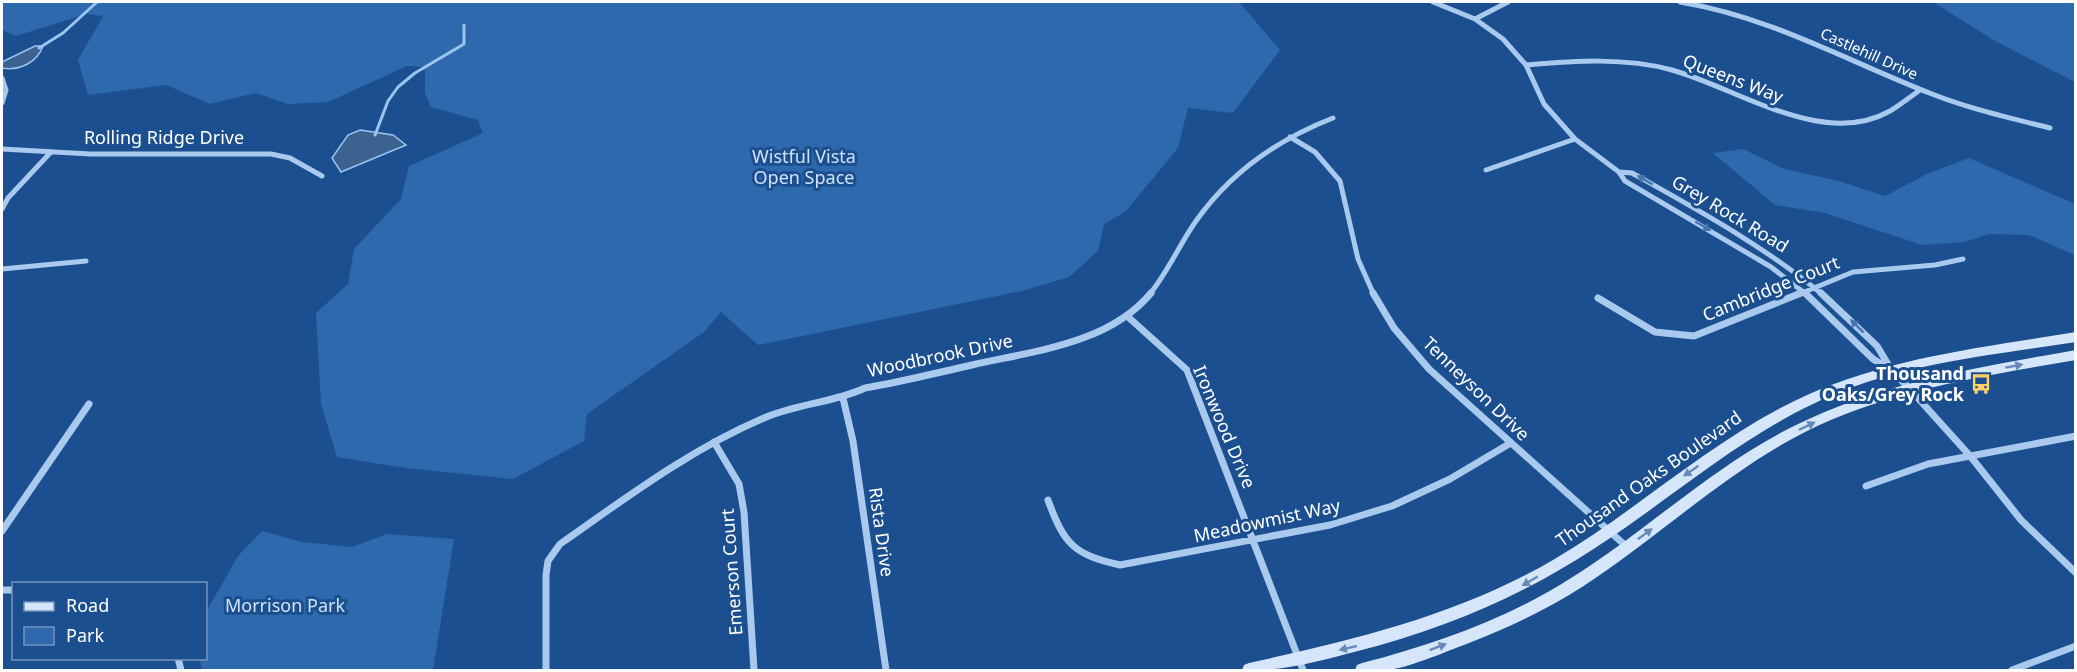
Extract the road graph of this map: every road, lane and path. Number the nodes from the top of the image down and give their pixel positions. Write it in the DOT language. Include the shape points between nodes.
graph roads {
  1 [pos="1433,2"];
  2 [pos="1508,2"];
  3 [pos="1680,2"];
  4 [pos="1475,19"];
  5 [pos="1526,65"];
  6 [pos="2,78"];
  7 [pos="1920,90"];
  8 [pos="2,103"];
  9 [pos="1333,118"];
  10 [pos="2050,128"];
  11 [pos="1290,137"];
  12 [pos="1575,139"];
  13 [pos="2,149"];
  14 [pos="51,152"];
  15 [pos="1486,170"];
  16 [pos="1619,172"];
  17 [pos="322,176"];
  18 [pos="2,209"];
  19 [pos="1964,259"];
  20 [pos="86,261"];
  21 [pos="2,268"];
  22 [pos="1815,285"];
  23 [pos="1803,292"];
  24 [pos="1598,298"];
  25 [pos="1128,316"];
  26 [pos="2076,337"];
  27 [pos="2076,356"];
  28 [pos="1892,370"];
  29 [pos="1908,387"];
  30 [pos="843,398"];
  31 [pos="89,404"];
  32 [pos="2076,436"];
  33 [pos="714,442"];
  34 [pos="1509,444"];
  35 [pos="1971,457"];
  36 [pos="1866,486"];
  37 [pos="1048,500"];
  38 [pos="2,531"];
  39 [pos="1608,531"];
  40 [pos="1254,540"];
  41 [pos="1627,548"];
  42 [pos="2076,573"];
  43 [pos="2076,646"];
  44 [pos="1301,665"];
  45 [pos="546,670"];
  46 [pos="754,670"];
  47 [pos="886,670"];
  48 [pos="1249,670"];
  49 [pos="1362,670"];
  50 [pos="2012,670"];
  1 -- 4 [label="street, Grey Rock Road"];
  2 -- 4 [label="street"];
  3 -- 7 [label="street, Castlehill Drive" via="1722,8 1762,21"];
  4 -- 5 [label="street, Grey Rock Road" via="1503,39"];
  5 -- 7 [label="street, Queens Way" via="1629,61 1673,71 1796,118 1832,124 1864,123 1905,103"];
  5 -- 12 [label="street, Grey Rock Road" via="1544,104"];
  6 -- 8 [label="street" via="6,90"];
  7 -- 10 [label="street, Castlehill Drive"];
  9 -- 11 [label="street, Woodbrook Drive"];
  11 -- 25 [label="street, Woodbrook Drive" via="1247,166 1208,205 1157,288"];
  11 -- 34 [label="street, Tenneyson Drive" via="1315,152 1340,182 1358,259 1394,328 1429,369"];
  12 -- 15 [label="street"];
  12 -- 16 [label="street, Grey Rock Road"];
  13 -- 14 [label="street, Rolling Ridge Drive"];
  14 -- 17 [label="street, Rolling Ridge Drive" via="271,154 290,158"];
  14 -- 18 [label="street"];
  22 -- 16 [label="street, Grey Rock Road, one-way" via="1679,200 1632,173"];
  16 -- 23 [label="street, Grey Rock Road, one-way" via="1625,181 1771,267"];
  19 -- 22 [label="street, Cambridge Court" via="1869,269"];
  20 -- 21 [label="street"];
  22 -- 23 [label="street, Cambridge Court"];
  28 -- 22 [label="street, Grey Rock Road, one-way" via="1887,356"];
  23 -- 24 [label="street, Cambridge Court" via="1694,336 1655,332"];
  23 -- 28 [label="street, Grey Rock Road" via="1873,359"];
  25 -- 30 [label="street, Woodbrook Drive" via="1046,349 865,387"];
  25 -- 40 [label="street, Ironwood Drive" via="1187,370"];
  26 -- 28 [label="main road, Thousand Oaks Boulevard"];
  29 -- 27 [label="main road, one-way"];
  28 -- 29 [label="street, Grey Rock Road"];
  28 -- 39 [label="main road, Thousand Oaks Boulevard, one-way" via="1812,398 1759,425"];
  29 -- 35 [label="street, Grey Rock Road"];
  41 -- 29 [label="main road, one-way" via="1770,446 1828,416"];
  30 -- 33 [label="street, Woodbrook Drive" via="766,417"];
  30 -- 47 [label="street, Rista Drive" via="853,441"];
  31 -- 38 [label="street"];
  32 -- 35 [label="street"];
  33 -- 45 [label="street, Woodbrook Drive" via="680,460 552,552 546,575"];
  33 -- 46 [label="street, Emerson Court" via="738,484 744,512"];
  34 -- 39 [label="street, Tenneyson Drive"];
  34 -- 40 [label="street, Meadowmist Way" via="1450,479 1392,506 1330,525"];
  35 -- 36 [label="street" via="1928,464"];
  35 -- 42 [label="street, Grey Rock Road" via="2022,520"];
  37 -- 40 [label="street, Meadowmist Way" via="1070,545 1085,558 1120,565"];
  39 -- 41 [label="street, Tenneyson Drive"];
  39 -- 44 [label="main road, Thousand Oaks Boulevard, one-way" via="1549,570 1478,606"];
  40 -- 44 [label="street, Ironwood Drive"];
  49 -- 41 [label="main road, one-way" via="1407,662 1546,601"];
  43 -- 50 [label="street"];
  44 -- 48 [label="main road, Thousand Oaks Boulevard"];
}
